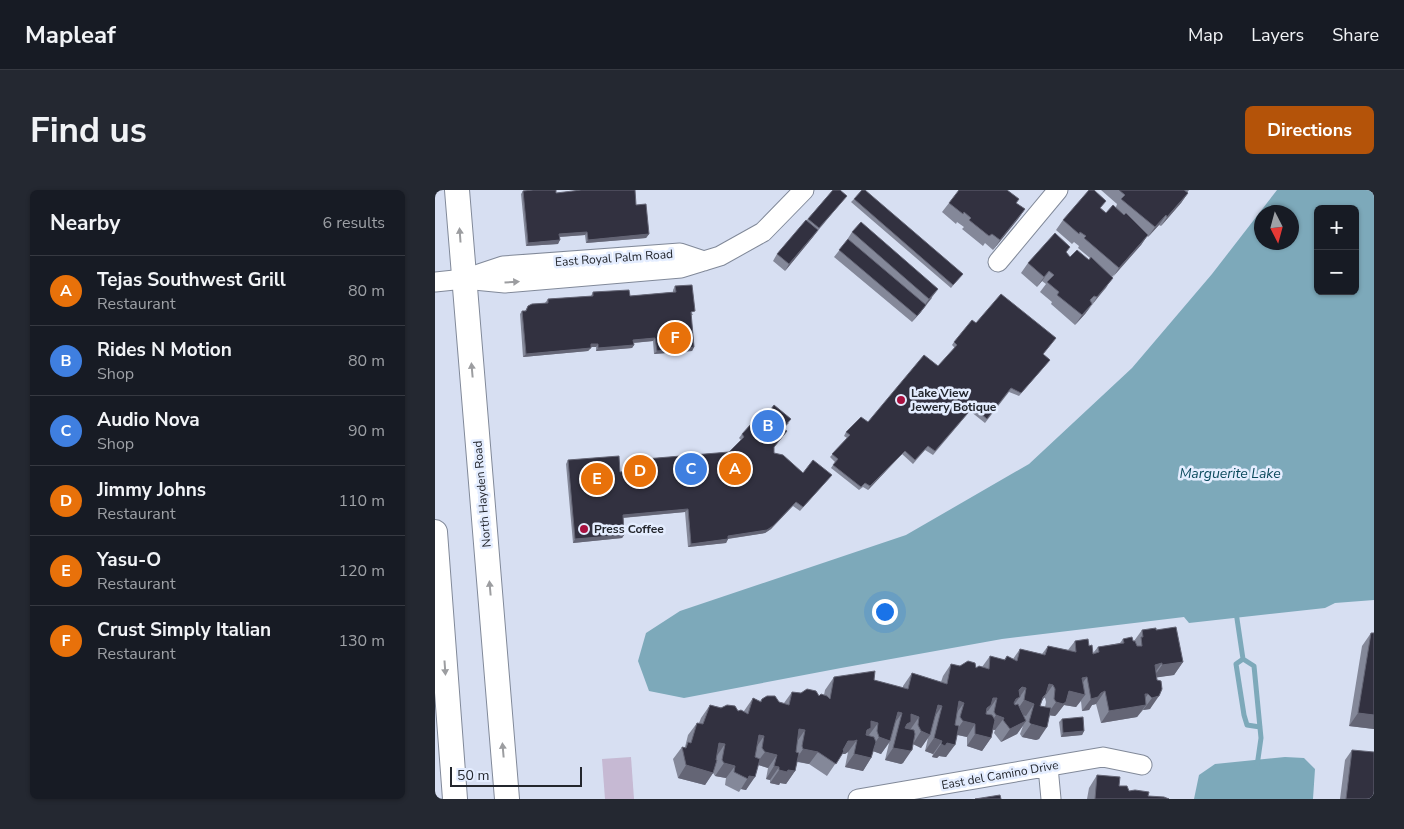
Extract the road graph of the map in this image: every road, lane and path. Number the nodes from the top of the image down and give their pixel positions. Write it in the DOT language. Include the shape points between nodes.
graph roads {
  1 [pos="457,190"];
  2 [pos="804,190"];
  3 [pos="1058,190"];
  4 [pos="998,262"];
  5 [pos="464,279"];
  6 [pos="435,282"];
  7 [pos="435,532"];
  8 [pos="1142,765"];
  9 [pos="1048,767"];
  10 [pos="455,799"];
  11 [pos="507,799"];
  12 [pos="858,799"];
  13 [pos="1051,799"];
  5 -- 1 [label="main road, North Hayden Road, one-way"];
  2 -- 5 [label="street, East Royal Palm Road" via="763,232 720,256 681,268 505,283"];
  3 -- 4 [label="street"];
  5 -- 6 [label="street, East Royal Palm Road"];
  11 -- 5 [label="main road, North Hayden Road, one-way"];
  7 -- 10 [label="main road, one-way"];
  8 -- 9 [label="street, East del Camino Drive" via="1103,757"];
  9 -- 12 [label="street, East del Camino Drive"];
  9 -- 13 [label="street"];
}
